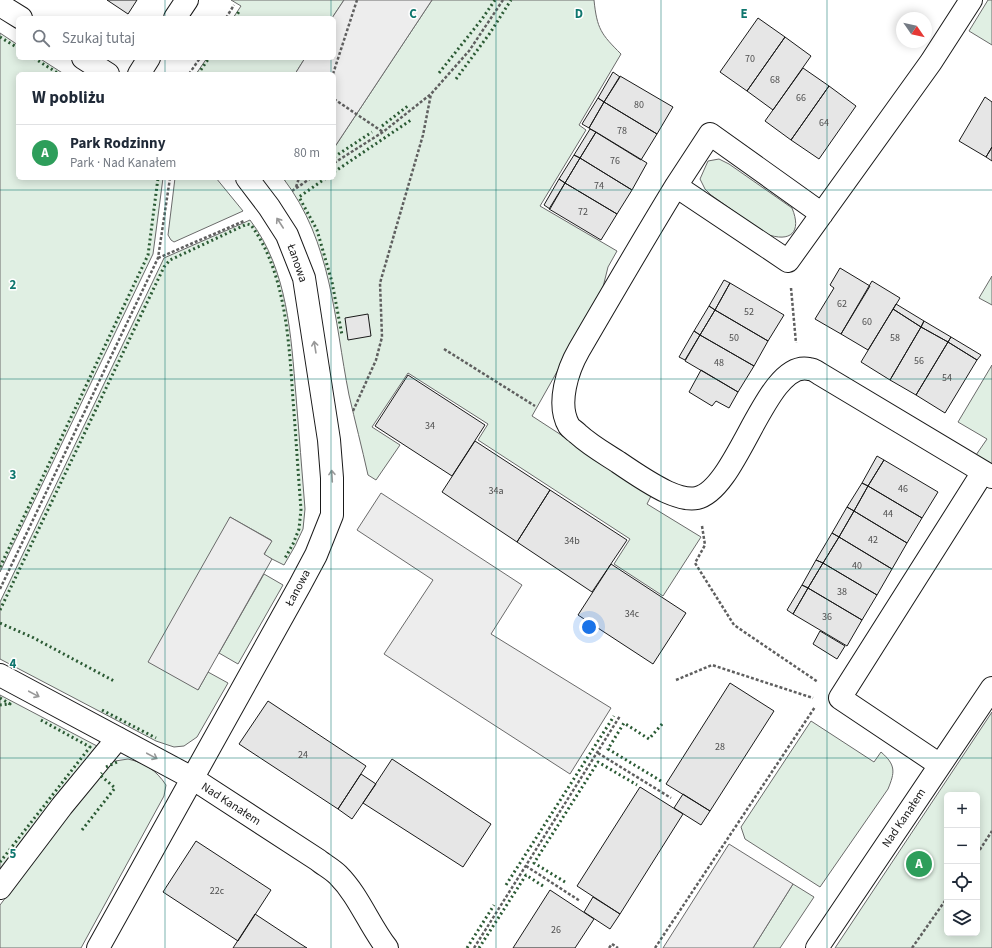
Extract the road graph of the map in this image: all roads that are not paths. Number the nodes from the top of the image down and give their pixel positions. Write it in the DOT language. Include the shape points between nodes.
graph roads {
  1 [pos="187,0"];
  2 [pos="971,0"];
  3 [pos="0,5"];
  4 [pos="18,16"];
  5 [pos="177,16"];
  6 [pos="86,60"];
  7 [pos="148,60"];
  8 [pos="105,72"];
  9 [pos="139,72"];
  10 [pos="249,180"];
  11 [pos="676,186"];
  12 [pos="822,214"];
  13 [pos="988,474"];
  14 [pos="0,675"];
  15 [pos="992,688"];
  16 [pos="118,738"];
  17 [pos="940,765"];
  18 [pos="192,778"];
  19 [pos="0,888"];
  20 [pos="98,948"];
  21 [pos="387,948"];
  22 [pos="817,948"];
  1 -- 5 [label="street"];
  2 -- 12 [label="street" via="931,62"];
  3 -- 4 [label="street"];
  6 -- 8 [label="street"];
  7 -- 9 [label="street"];
  18 -- 10 [label="street, Łanowa, one-way" via="316,555 332,515 329,440 304,278 287,235"];
  11 -- 12 [label="street" via="788,261"];
  11 -- 12 [label="street" via="710,134"];
  11 -- 13 [label="street" via="577,354 564,386 564,410 569,426 586,442 648,483 669,493 686,498 698,498 710,491 723,478 767,401 784,378 799,369 809,368"];
  13 -- 17 [label="street" via="829,695"];
  14 -- 16 [label="street, one-way"];
  15 -- 17 [label="street, Nad Kanałem"];
  16 -- 18 [label="street, one-way"];
  16 -- 19 [label="street"];
  17 -- 22 [label="street, Nad Kanałem"];
  18 -- 20 [label="street, Nad Kanałem"];
  18 -- 21 [label="street, Nad Kanałem" via="338,875"];
}
